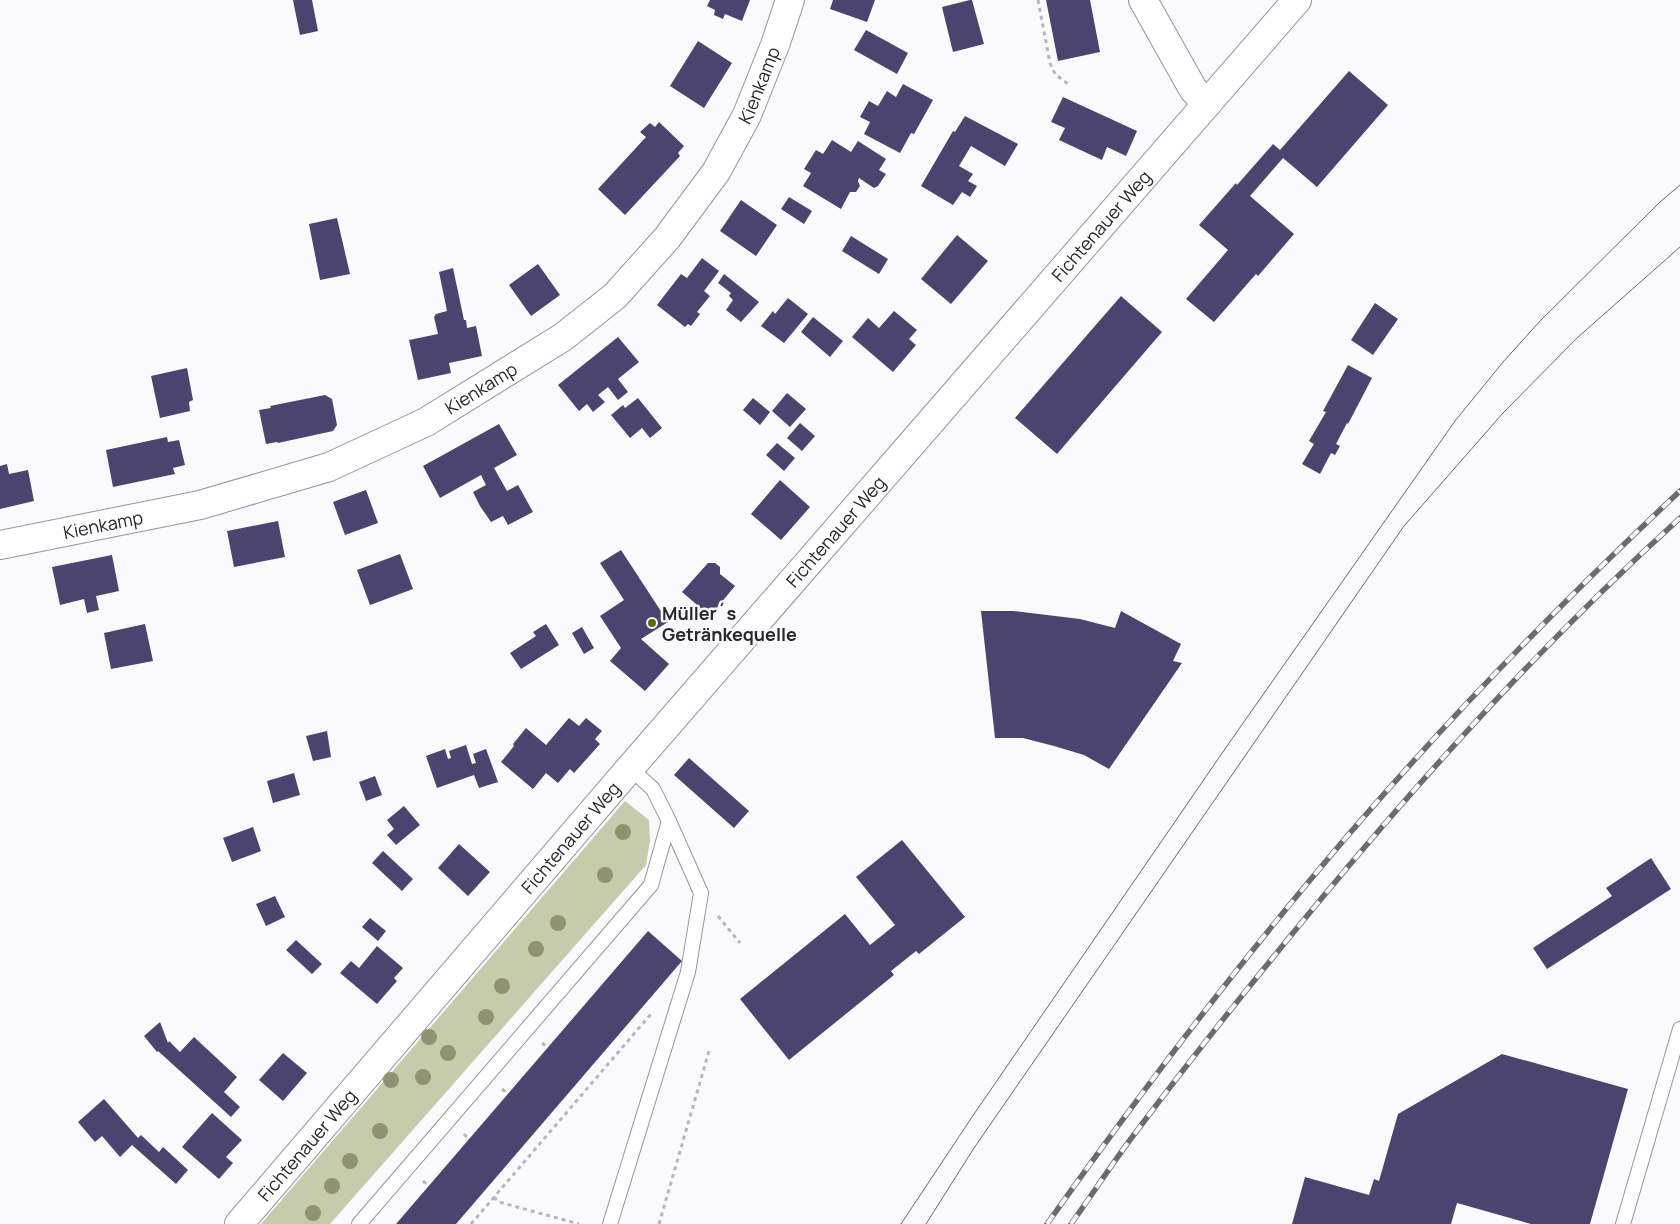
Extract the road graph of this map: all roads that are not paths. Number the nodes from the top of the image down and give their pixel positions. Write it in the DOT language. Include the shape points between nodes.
graph roads {
  1 [pos="790,0"];
  2 [pos="1142,0"];
  3 [pos="1297,0"];
  4 [pos="1207,104"];
  5 [pos="0,544"];
  6 [pos="630,768"];
  7 [pos="668,821"];
  8 [pos="1680,1029"];
  9 [pos="1676,1060"];
  10 [pos="239,1224"];
  11 [pos="359,1224"];
  12 [pos="610,1224"];
  13 [pos="1624,1224"];
  1 -- 5 [label="street, Kienkamp" via="747,115 716,172 667,238 615,296 563,337 426,422 329,467 200,505"];
  2 -- 4 [label="street" via="1193,89"];
  3 -- 4 [label="street, Fichtenauer Weg"];
  4 -- 6 [label="street, Fichtenauer Weg"];
  6 -- 7 [label="lane" via="653,789"];
  6 -- 10 [label="street, Fichtenauer Weg"];
  7 -- 11 [label="lane" via="651,884"];
  7 -- 12 [label="lane" via="701,894 688,972"];
  8 -- 9 [label="lane"];
  9 -- 13 [label="lane"];
}
